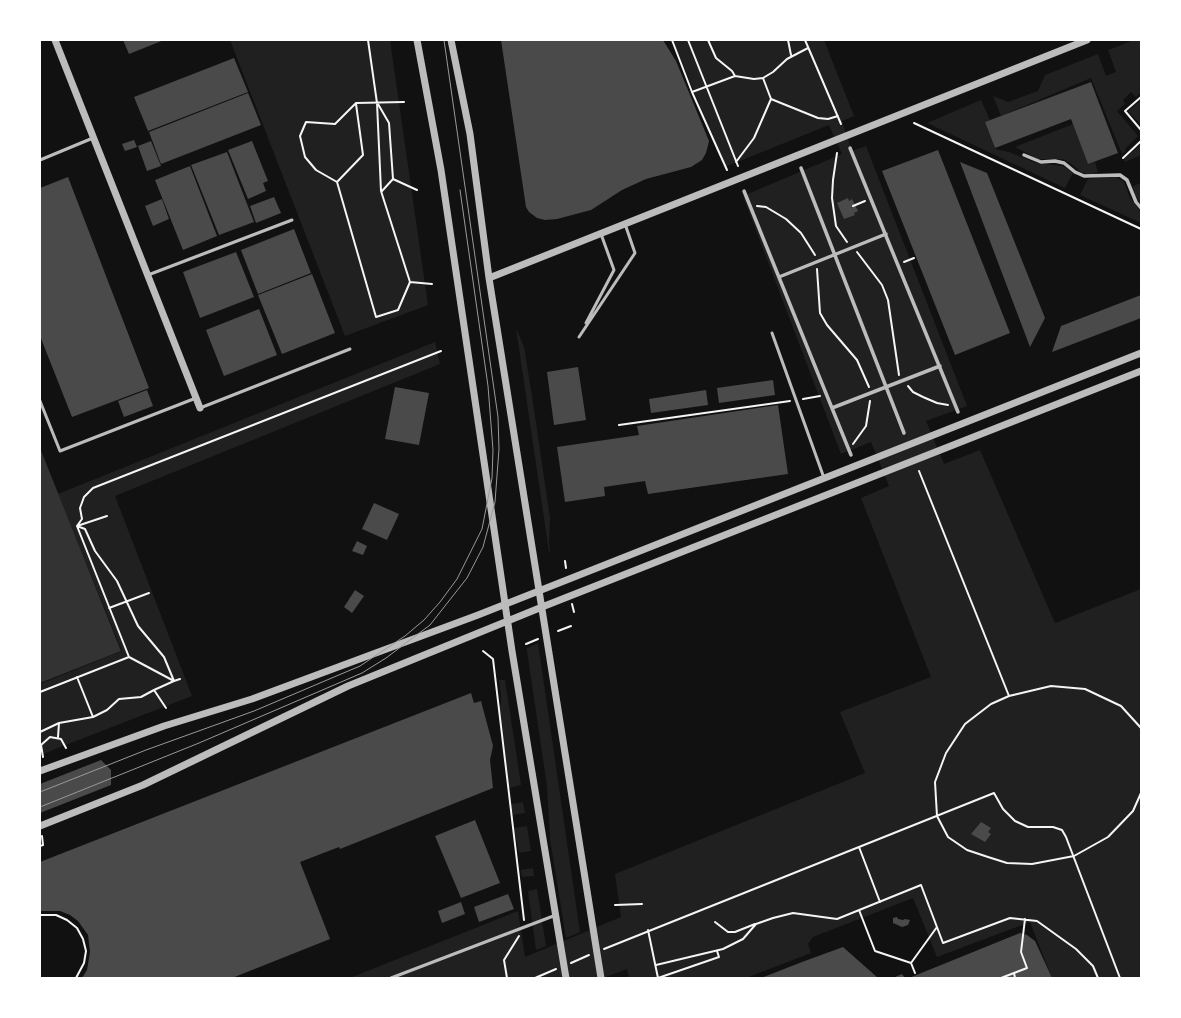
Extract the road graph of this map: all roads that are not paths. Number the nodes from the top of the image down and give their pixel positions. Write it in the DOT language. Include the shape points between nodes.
graph roads {
  1 [pos="55,40"];
  2 [pos="416,40"];
  3 [pos="451,40"];
  4 [pos="1087,40"];
  5 [pos="93,138"];
  6 [pos="850,148"];
  7 [pos="1024,155"];
  8 [pos="40,160"];
  9 [pos="800,168"];
  10 [pos="744,191"];
  11 [pos="1141,208"];
  12 [pos="292,220"];
  13 [pos="625,224"];
  14 [pos="601,234"];
  15 [pos="886,234"];
  16 [pos="834,255"];
  17 [pos="148,276"];
  18 [pos="779,277"];
  19 [pos="490,278"];
  20 [pos="772,333"];
  21 [pos="350,350"];
  22 [pos="1141,352"];
  23 [pos="940,366"];
  24 [pos="1141,371"];
  25 [pos="886,387"];
  26 [pos="196,398"];
  27 [pos="40,401"];
  28 [pos="200,408"];
  29 [pos="832,408"];
  30 [pos="958,412"];
  31 [pos="904,433"];
  32 [pos="851,455"];
  33 [pos="824,478"];
  34 [pos="539,590"];
  35 [pos="505,604"];
  36 [pos="542,607"];
  37 [pos="508,621"];
  38 [pos="40,771"];
  39 [pos="40,826"];
  40 [pos="556,915"];
  41 [pos="391,978"];
  42 [pos="566,978"];
  43 [pos="601,978"];
  1 -- 5 [label="street"];
  2 -- 35 [label="street" via="441,170"];
  3 -- 19 [label="street" via="470,134"];
  4 -- 13 [label="street"];
  5 -- 8 [label="lane"];
  5 -- 17 [label="street"];
  6 -- 15 [label="street"];
  7 -- 11 [label="street" via="1041,162 1064,163 1084,176 1120,175 1127,180"];
  9 -- 16 [label="street"];
  10 -- 18 [label="street"];
  12 -- 17 [label="lane"];
  13 -- 14 [label="street"];
  13 -- 14 [label="lane" via="635,253 579,337 614,270"];
  14 -- 19 [label="street"];
  15 -- 16 [label="street"];
  15 -- 23 [label="street"];
  16 -- 18 [label="street"];
  16 -- 25 [label="street"];
  17 -- 26 [label="street"];
  18 -- 29 [label="street"];
  19 -- 34 [label="street"];
  20 -- 33 [label="lane"];
  21 -- 28 [label="lane"];
  22 -- 33 [label="street"];
  23 -- 25 [label="street"];
  23 -- 30 [label="street"];
  24 -- 36 [label="street"];
  25 -- 29 [label="street"];
  25 -- 31 [label="street"];
  26 -- 27 [label="lane" via="60,451"];
  26 -- 28 [label="street"];
  29 -- 32 [label="street"];
  33 -- 34 [label="street"];
  34 -- 35 [label="street"];
  34 -- 36 [label="street"];
  35 -- 37 [label="street"];
  35 -- 38 [label="street" via="252,699 164,726"];
  36 -- 37 [label="street"];
  36 -- 43 [label="street"];
  37 -- 39 [label="street" via="348,686 143,784"];
  37 -- 40 [label="street"];
  40 -- 41 [label="lane"];
  40 -- 42 [label="street"];
}
